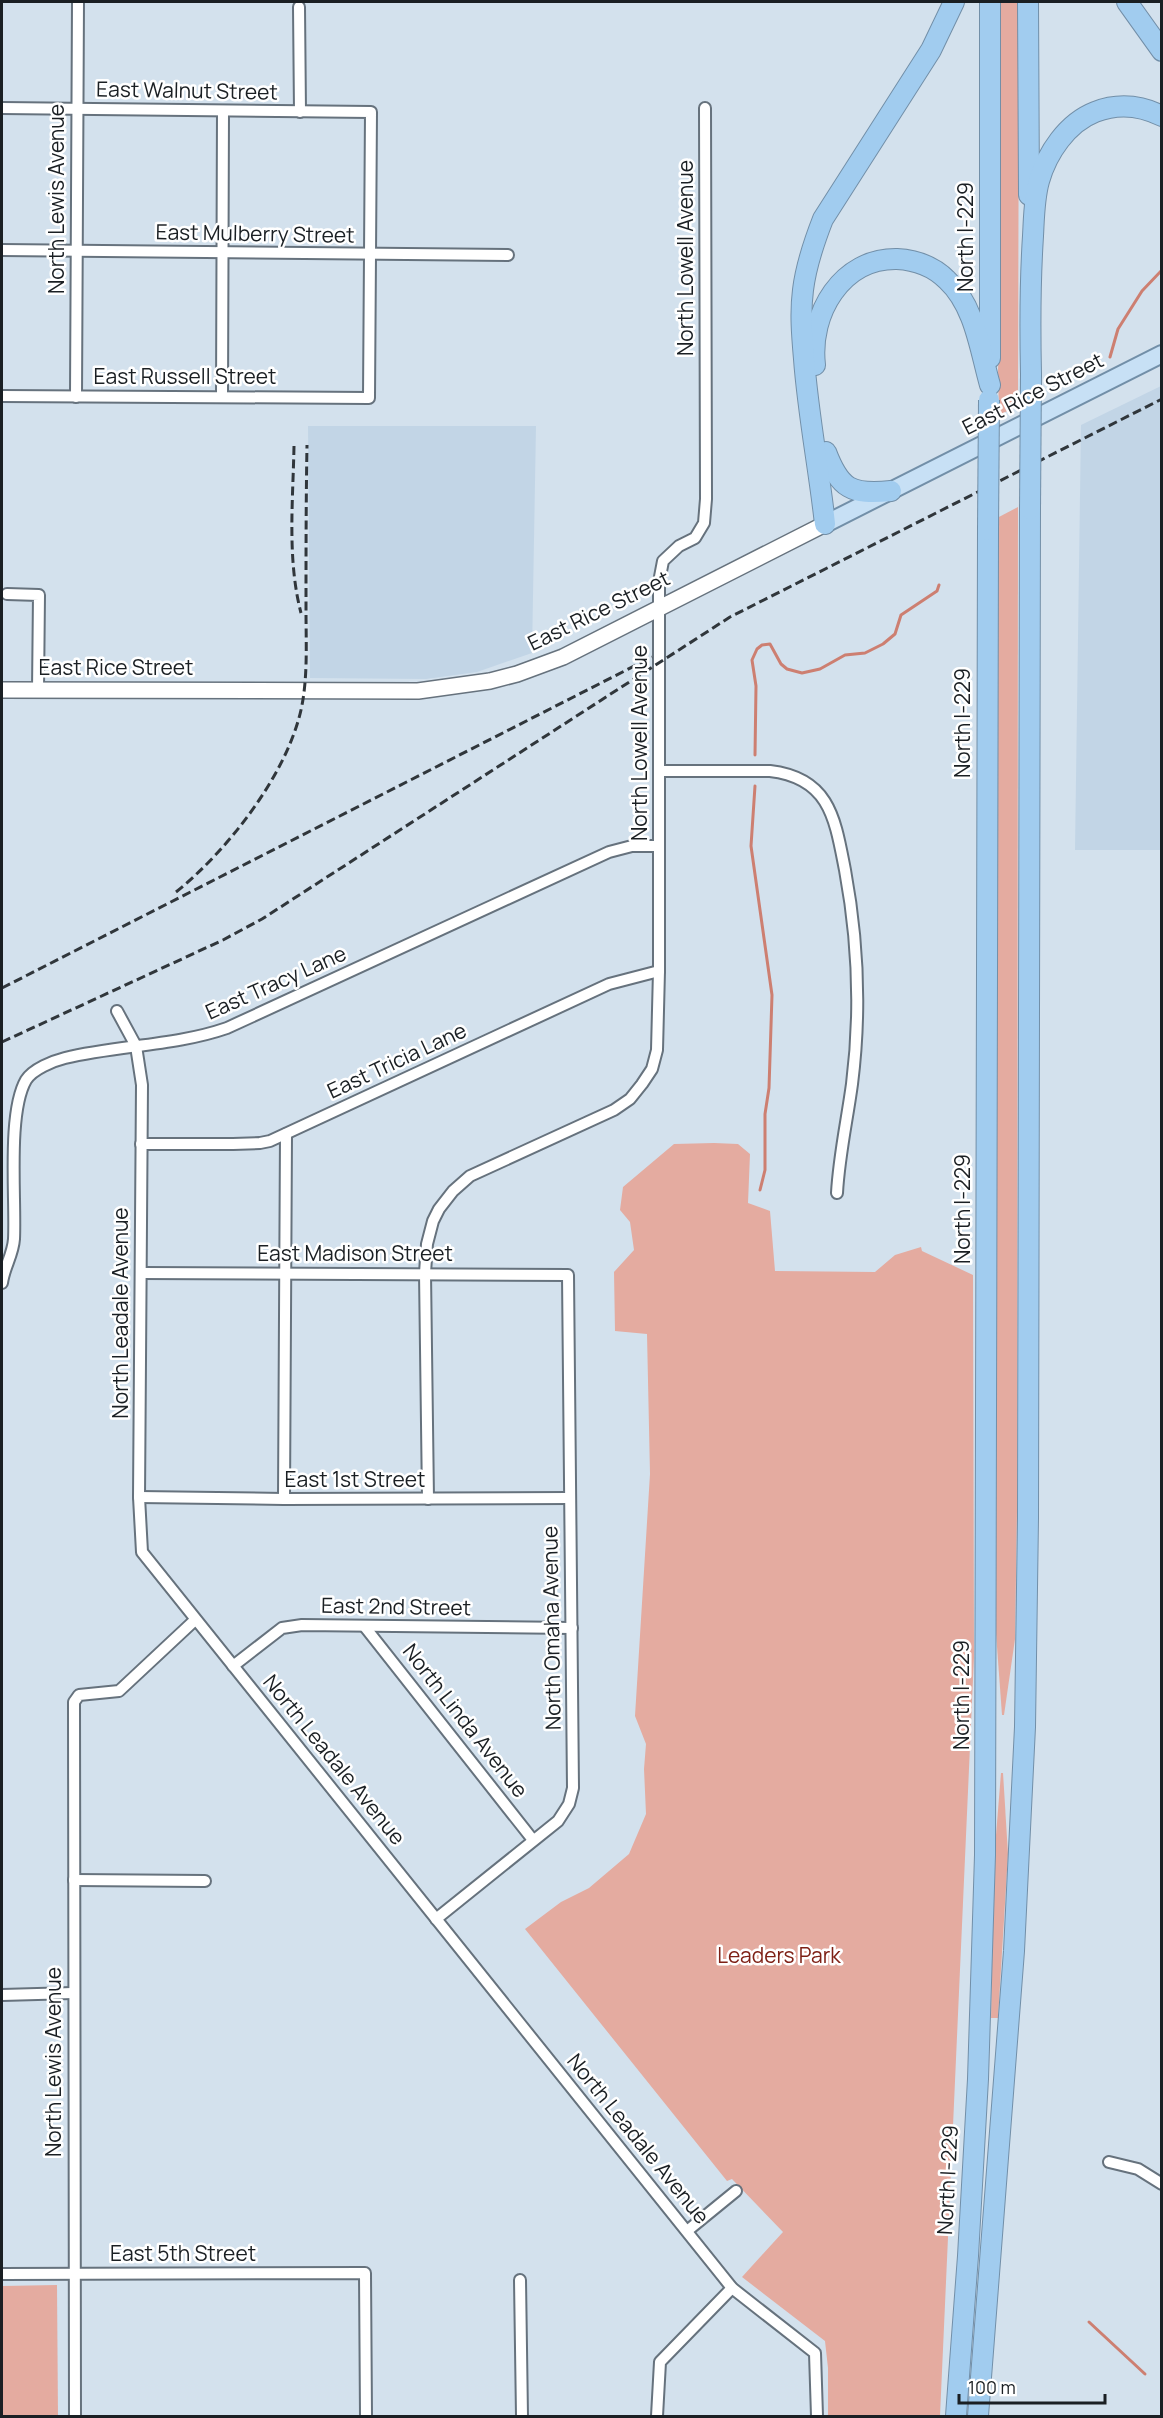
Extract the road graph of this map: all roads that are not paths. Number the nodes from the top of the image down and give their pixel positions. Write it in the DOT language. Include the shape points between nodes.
graph roads {
  1 [pos="78,2"];
  2 [pos="954,2"];
  3 [pos="990,2"];
  4 [pos="1028,2"];
  5 [pos="1127,2"];
  6 [pos="299,7"];
  7 [pos="1161,51"];
  8 [pos="2,108"];
  9 [pos="77,108"];
  10 [pos="705,108"];
  11 [pos="223,111"];
  12 [pos="300,112"];
  13 [pos="1161,116"];
  14 [pos="2,250"];
  15 [pos="76,250"];
  16 [pos="223,254"];
  17 [pos="370,254"];
  18 [pos="508,255"];
  19 [pos="1029,288"];
  20 [pos="1161,354"];
  21 [pos="989,393"];
  22 [pos="2,396"];
  23 [pos="76,396"];
  24 [pos="222,397"];
  25 [pos="826,452"];
  26 [pos="891,491"];
  27 [pos="830,521"];
  28 [pos="7,594"];
  29 [pos="659,608"];
  30 [pos="2,690"];
  31 [pos="38,690"];
  32 [pos="659,771"];
  33 [pos="659,846"];
  34 [pos="659,971"];
  35 [pos="117,1011"];
  36 [pos="136,1047"];
  37 [pos="286,1134"];
  38 [pos="141,1144"];
  39 [pos="837,1193"];
  40 [pos="142,1273"];
  41 [pos="425,1273"];
  42 [pos="285,1274"];
  43 [pos="568,1275"];
  44 [pos="2,1283"];
  45 [pos="140,1497"];
  46 [pos="570,1498"];
  47 [pos="284,1499"];
  48 [pos="428,1499"];
  49 [pos="195,1620"];
  50 [pos="365,1627"];
  51 [pos="572,1628"];
  52 [pos="233,1666"];
  53 [pos="533,1840"];
  54 [pos="74,1880"];
  55 [pos="205,1881"];
  56 [pos="436,1919"];
  57 [pos="73,1993"];
  58 [pos="2,1995"];
  59 [pos="1109,2162"];
  60 [pos="1161,2184"];
  61 [pos="736,2192"];
  62 [pos="687,2231"];
  63 [pos="74,2273"];
  64 [pos="2,2274"];
  65 [pos="520,2280"];
  66 [pos="732,2288"];
  67 [pos="75,2416"];
  68 [pos="366,2416"];
  69 [pos="522,2416"];
  70 [pos="657,2416"];
  71 [pos="817,2416"];
  72 [pos="956,2416"];
  73 [pos="978,2416"];
  1 -- 9 [label="street, North Lewis Avenue"];
  2 -- 27 [label="highway" via="931,50 824,219 807,269 802,335 806,382"];
  3 -- 21 [label="highway, North I-229"];
  4 -- 19 [label="highway"];
  5 -- 7 [label="highway"];
  6 -- 12 [label="street"];
  8 -- 9 [label="street, East Walnut Street"];
  9 -- 11 [label="street, East Walnut Street"];
  9 -- 15 [label="street, North Lewis Avenue"];
  10 -- 29 [label="street, North Lowell Avenue" via="704,522 695,537 663,561"];
  11 -- 12 [label="street, East Walnut Street"];
  11 -- 16 [label="street"];
  12 -- 17 [label="street, East Walnut Street" via="371,112"];
  13 -- 19 [label="highway" via="1132,106 1107,108 1082,119 1055,146 1044,166 1035,204"];
  14 -- 15 [label="street, East Mulberry Street"];
  15 -- 16 [label="street, East Mulberry Street"];
  15 -- 23 [label="street, North Lewis Avenue"];
  16 -- 17 [label="street, East Mulberry Street"];
  16 -- 24 [label="street"];
  17 -- 18 [label="street, East Mulberry Street"];
  17 -- 24 [label="street, East Russell Street" via="369,398"];
  19 -- 73 [label="highway, bridge" via="1025,1727 1013,1972"];
  20 -- 26 [label="main road, East Rice Street"];
  21 -- 25 [label="highway" via="974,326 958,292 947,279 921,263 873,262 838,285 818,322 814,360"];
  21 -- 72 [label="highway, North I-229, bridge" via="985,1856 978,2079"];
  22 -- 23 [label="street, East Russell Street"];
  23 -- 24 [label="street, East Russell Street"];
  25 -- 26 [label="highway" via="846,487 862,493"];
  25 -- 27 [label="highway"];
  26 -- 27 [label="main road, East Rice Street"];
  27 -- 29 [label="main road, East Rice Street"];
  28 -- 31 [label="street" via="39,595"];
  29 -- 31 [label="main road, East Rice Street" via="548,663 465,686 395,692"];
  29 -- 32 [label="street, North Lowell Avenue"];
  30 -- 31 [label="main road, East Rice Street"];
  32 -- 33 [label="street, North Lowell Avenue"];
  32 -- 39 [label="street" via="787,773 818,791 832,812 849,894 857,990 852,1083"];
  33 -- 34 [label="street, North Lowell Avenue"];
  33 -- 36 [label="street, East Tracy Lane" via="632,846 609,852 227,1028 206,1036"];
  34 -- 37 [label="street, East Tricia Lane" via="609,984"];
  34 -- 41 [label="street, North Lowell Avenue" via="657,1050 652,1069 642,1084 614,1110 461,1183 444,1201 433,1221"];
  35 -- 36 [label="street, North Leadale Avenue"];
  36 -- 38 [label="street, North Leadale Avenue" via="142,1085"];
  36 -- 44 [label="street, East Tracy Lane" via="63,1058 27,1078 15,1117 13,1251"];
  37 -- 38 [label="street, East Tricia Lane" via="260,1143"];
  37 -- 42 [label="street"];
  38 -- 40 [label="street, North Leadale Avenue"];
  40 -- 42 [label="street, East Madison Street"];
  40 -- 45 [label="street, North Leadale Avenue"];
  41 -- 42 [label="street, East Madison Street"];
  41 -- 43 [label="street, East Madison Street"];
  41 -- 48 [label="street, North Lowell Avenue"];
  42 -- 47 [label="street"];
  43 -- 46 [label="street, North Omaha Avenue"];
  45 -- 47 [label="street, East 1st Street"];
  45 -- 49 [label="street, North Leadale Avenue" via="142,1552"];
  46 -- 48 [label="street, East 1st Street"];
  46 -- 51 [label="street, North Omaha Avenue"];
  47 -- 48 [label="street, East 1st Street"];
  49 -- 52 [label="street, North Leadale Avenue"];
  49 -- 54 [label="street, North Lewis Avenue" via="124,1688 79,1695 73,1708"];
  50 -- 51 [label="street, East 2nd Street"];
  50 -- 52 [label="street, East 2nd Street" via="282,1628"];
  50 -- 53 [label="street, North Linda Avenue"];
  51 -- 53 [label="street, North Omaha Avenue" via="573,1788 558,1821"];
  52 -- 56 [label="street, North Leadale Avenue"];
  53 -- 56 [label="street, North Omaha Avenue"];
  54 -- 55 [label="street"];
  54 -- 57 [label="street, North Lewis Avenue"];
  56 -- 62 [label="street, North Leadale Avenue"];
  57 -- 58 [label="street"];
  57 -- 63 [label="street, North Lewis Avenue"];
  59 -- 60 [label="street" via="1138,2169"];
  61 -- 62 [label="street"];
  62 -- 66 [label="street, North Leadale Avenue"];
  63 -- 64 [label="street, East 5th Street"];
  63 -- 67 [label="street, North Lewis Avenue"];
  63 -- 68 [label="street, East 5th Street" via="365,2273"];
  65 -- 69 [label="street"];
  66 -- 70 [label="street" via="660,2362"];
  66 -- 71 [label="street, North Leadale Avenue" via="815,2353"];
}
